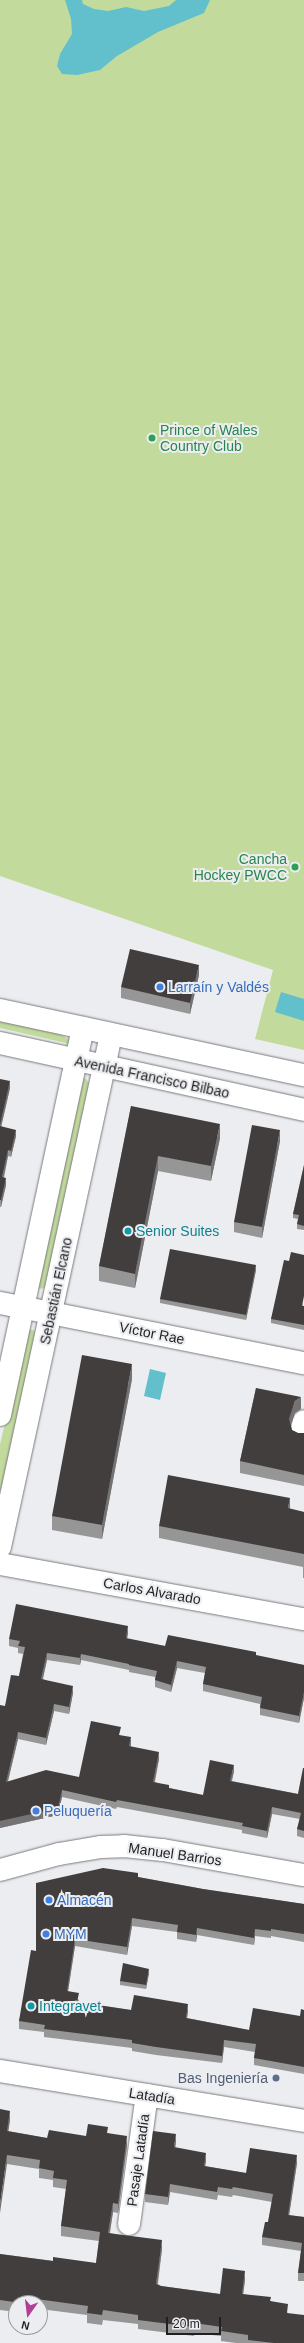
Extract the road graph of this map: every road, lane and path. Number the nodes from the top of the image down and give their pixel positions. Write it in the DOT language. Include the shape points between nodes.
graph roads {
  1 [pos="0,1010"];
  2 [pos="83,1028"];
  3 [pos="111,1034"];
  4 [pos="0,1043"];
  5 [pos="76,1060"];
  6 [pos="103,1066"];
  7 [pos="304,1075"];
  8 [pos="304,1110"];
  9 [pos="0,1303"];
  10 [pos="23,1307"];
  11 [pos="51,1313"];
  12 [pos="304,1363"];
  13 [pos="0,1415"];
  14 [pos="0,1546"];
  15 [pos="0,1564"];
  16 [pos="304,1619"];
  17 [pos="0,1870"];
  18 [pos="304,1874"];
  19 [pos="0,2071"];
  20 [pos="147,2095"];
  21 [pos="304,2121"];
  22 [pos="129,2224"];
  1 -- 2 [label="street"];
  2 -- 3 [label="street"];
  2 -- 5 [label="street, Sebastián Elcano"];
  3 -- 6 [label="street, Sebastián Elcano"];
  3 -- 7 [label="street"];
  4 -- 5 [label="street, Avenida Francisco Bilbao"];
  5 -- 6 [label="street, Avenida Francisco Bilbao"];
  5 -- 10 [label="street, Sebastián Elcano"];
  6 -- 8 [label="street, Avenida Francisco Bilbao"];
  6 -- 11 [label="street, Sebastián Elcano"];
  9 -- 10 [label="street, Víctor Rae"];
  10 -- 11 [label="street, Víctor Rae"];
  10 -- 13 [label="street, Sebastián Elcano"];
  11 -- 12 [label="street, Víctor Rae"];
  11 -- 14 [label="street, Sebastián Elcano"];
  15 -- 16 [label="street, Carlos Alvarado"];
  17 -- 18 [label="street, Manuel Barrios" via="59,1854 124,1846 163,1850"];
  19 -- 20 [label="street, Latadía"];
  20 -- 21 [label="street, Latadía"];
  20 -- 22 [label="street, Pasaje Latadía"];
}
